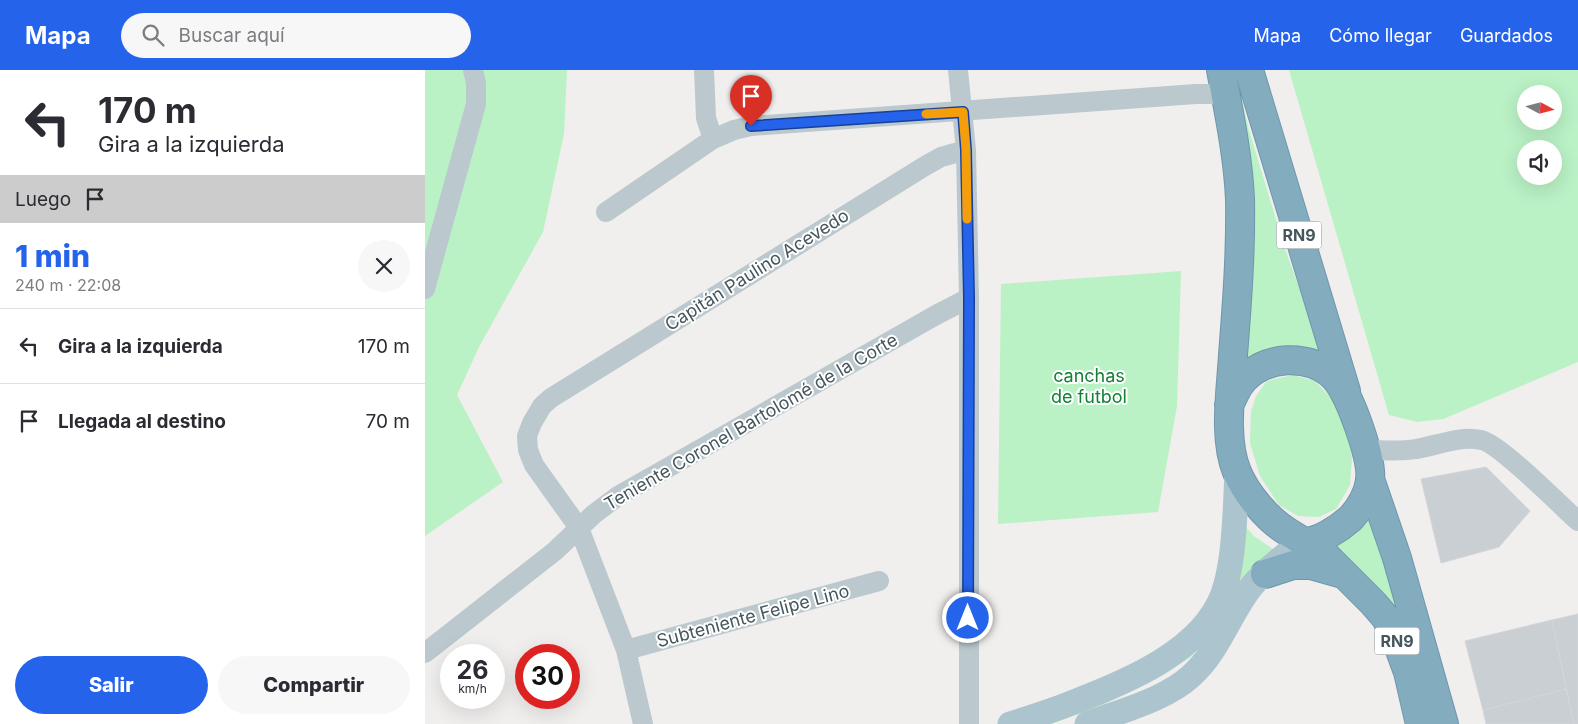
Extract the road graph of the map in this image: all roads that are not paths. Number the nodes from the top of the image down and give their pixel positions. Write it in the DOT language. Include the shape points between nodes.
graph roads {
  1 [pos="473,70"];
  2 [pos="704,70"];
  3 [pos="958,70"];
  4 [pos="1249,70"];
  5 [pos="1223,82"];
  6 [pos="963,112"];
  7 [pos="713,139"];
  8 [pos="966,150"];
  9 [pos="606,212"];
  10 [pos="425,289"];
  11 [pos="969,298"];
  12 [pos="1349,400"];
  13 [pos="1229,405"];
  14 [pos="1366,450"];
  15 [pos="1237,472"];
  16 [pos="1370,479"];
  17 [pos="1578,521"];
  18 [pos="579,528"];
  19 [pos="1307,541"];
  20 [pos="1265,574"];
  21 [pos="1344,574"];
  22 [pos="879,581"];
  23 [pos="626,650"];
  24 [pos="425,653"];
  25 [pos="643,724"];
  26 [pos="969,724"];
  27 [pos="1010,724"];
  28 [pos="1087,724"];
  29 [pos="1420,724"];
  30 [pos="1444,724"];
  1 -- 10 [label="street" via="476,104"];
  2 -- 7 [label="street" via="706,118"];
  3 -- 6 [label="street"];
  4 -- 12 [label="highway, RN9"];
  5 -- 6 [label="street" via="1196,94"];
  5 -- 13 [label="highway, RN9" via="1239,198 1239,251"];
  6 -- 7 [label="street" via="751,126"];
  6 -- 8 [label="street"];
  7 -- 9 [label="street"];
  8 -- 11 [label="street"];
  8 -- 18 [label="street, Capitán Paulino Acevedo" via="941,157 925,166 542,406 527,436 528,450 534,465"];
  11 -- 18 [label="street, Teniente Coronel Bartolomé de la Corte" via="618,496"];
  11 -- 26 [label="street"];
  12 -- 13 [label="highway, RN9" via="1334,378 1317,366 1287,359 1256,369 1242,382"];
  12 -- 14 [label="highway, RN9"];
  13 -- 15 [label="highway, RN9" via="1231,445"];
  14 -- 16 [label="highway, RN9"];
  14 -- 17 [label="street" via="1413,449 1480,439 1491,443"];
  15 -- 19 [label="highway, RN9" via="1268,518"];
  15 -- 27 [label="main road" via="1228,578 1220,603 1209,620 1191,639 1138,674"];
  16 -- 19 [label="highway, RN9" via="1361,505 1350,518 1323,537"];
  16 -- 30 [label="highway, RN9" via="1397,558"];
  18 -- 23 [label="street, Capitán Paulino Acevedo"];
  18 -- 24 [label="street, Teniente Coronel Bartolomé de la Corte" via="555,551"];
  19 -- 20 [label="main road"];
  19 -- 21 [label="highway, RN9"];
  20 -- 21 [label="highway" via="1293,565"];
  20 -- 28 [label="main road" via="1252,586 1218,643 1191,676 1157,697"];
  21 -- 29 [label="highway, RN9" via="1386,618 1408,672"];
  22 -- 23 [label="street, Subteniente Felipe Lino"];
  23 -- 25 [label="street, Capitán Paulino Acevedo"];
}
